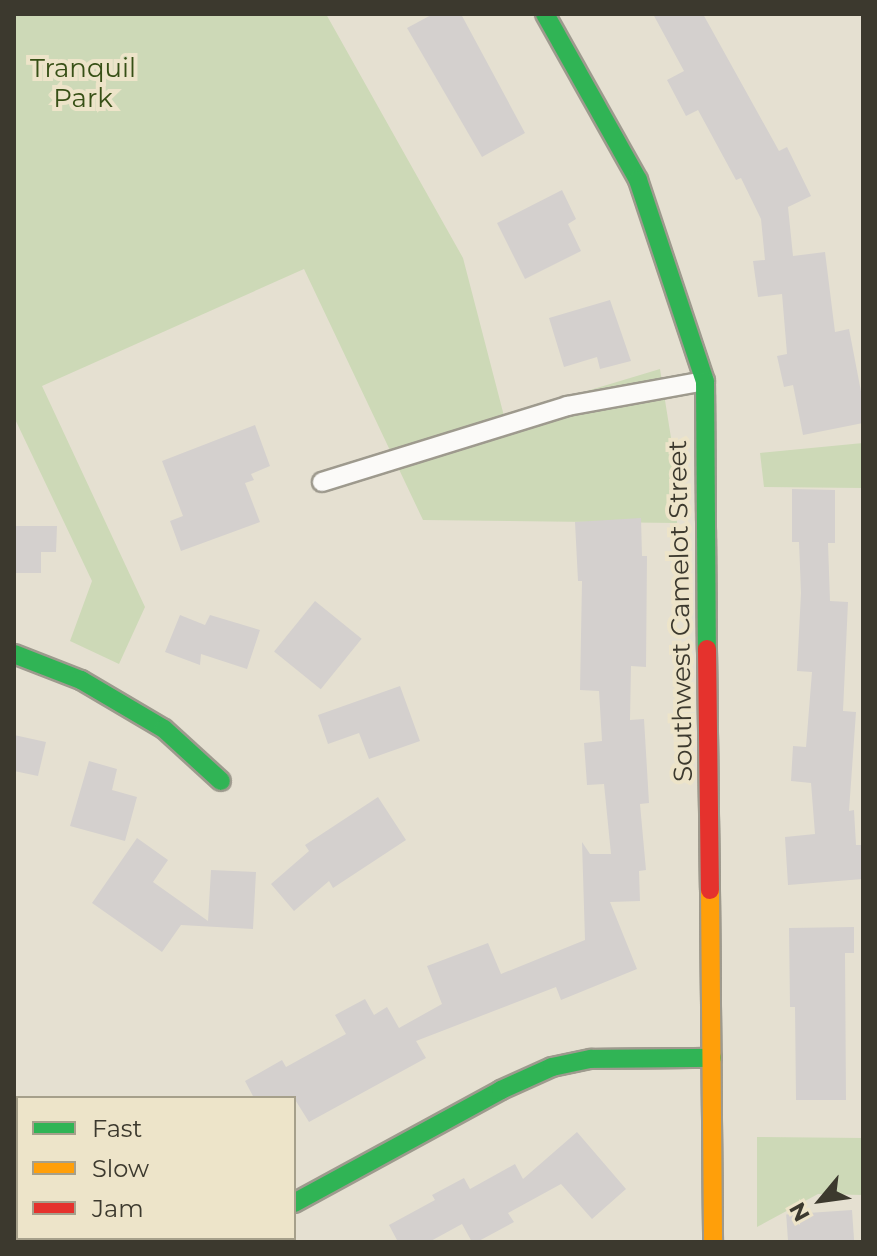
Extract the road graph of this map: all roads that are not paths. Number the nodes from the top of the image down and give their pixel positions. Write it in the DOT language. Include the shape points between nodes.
graph roads {
  1 [pos="545,14"];
  2 [pos="705,381"];
  3 [pos="322,482"];
  4 [pos="14,654"];
  5 [pos="221,781"];
  6 [pos="712,1058"];
  7 [pos="296,1202"];
  8 [pos="713,1242"];
  1 -- 2 [label="street, Southwest Camelot Street" via="638,180"];
  2 -- 3 [label="lane" via="567,406"];
  2 -- 6 [label="street, Southwest Camelot Street"];
  4 -- 5 [label="street" via="81,680 164,729"];
  6 -- 7 [label="street" via="591,1059 552,1067"];
  6 -- 8 [label="street, Southwest Camelot Street"];
}
